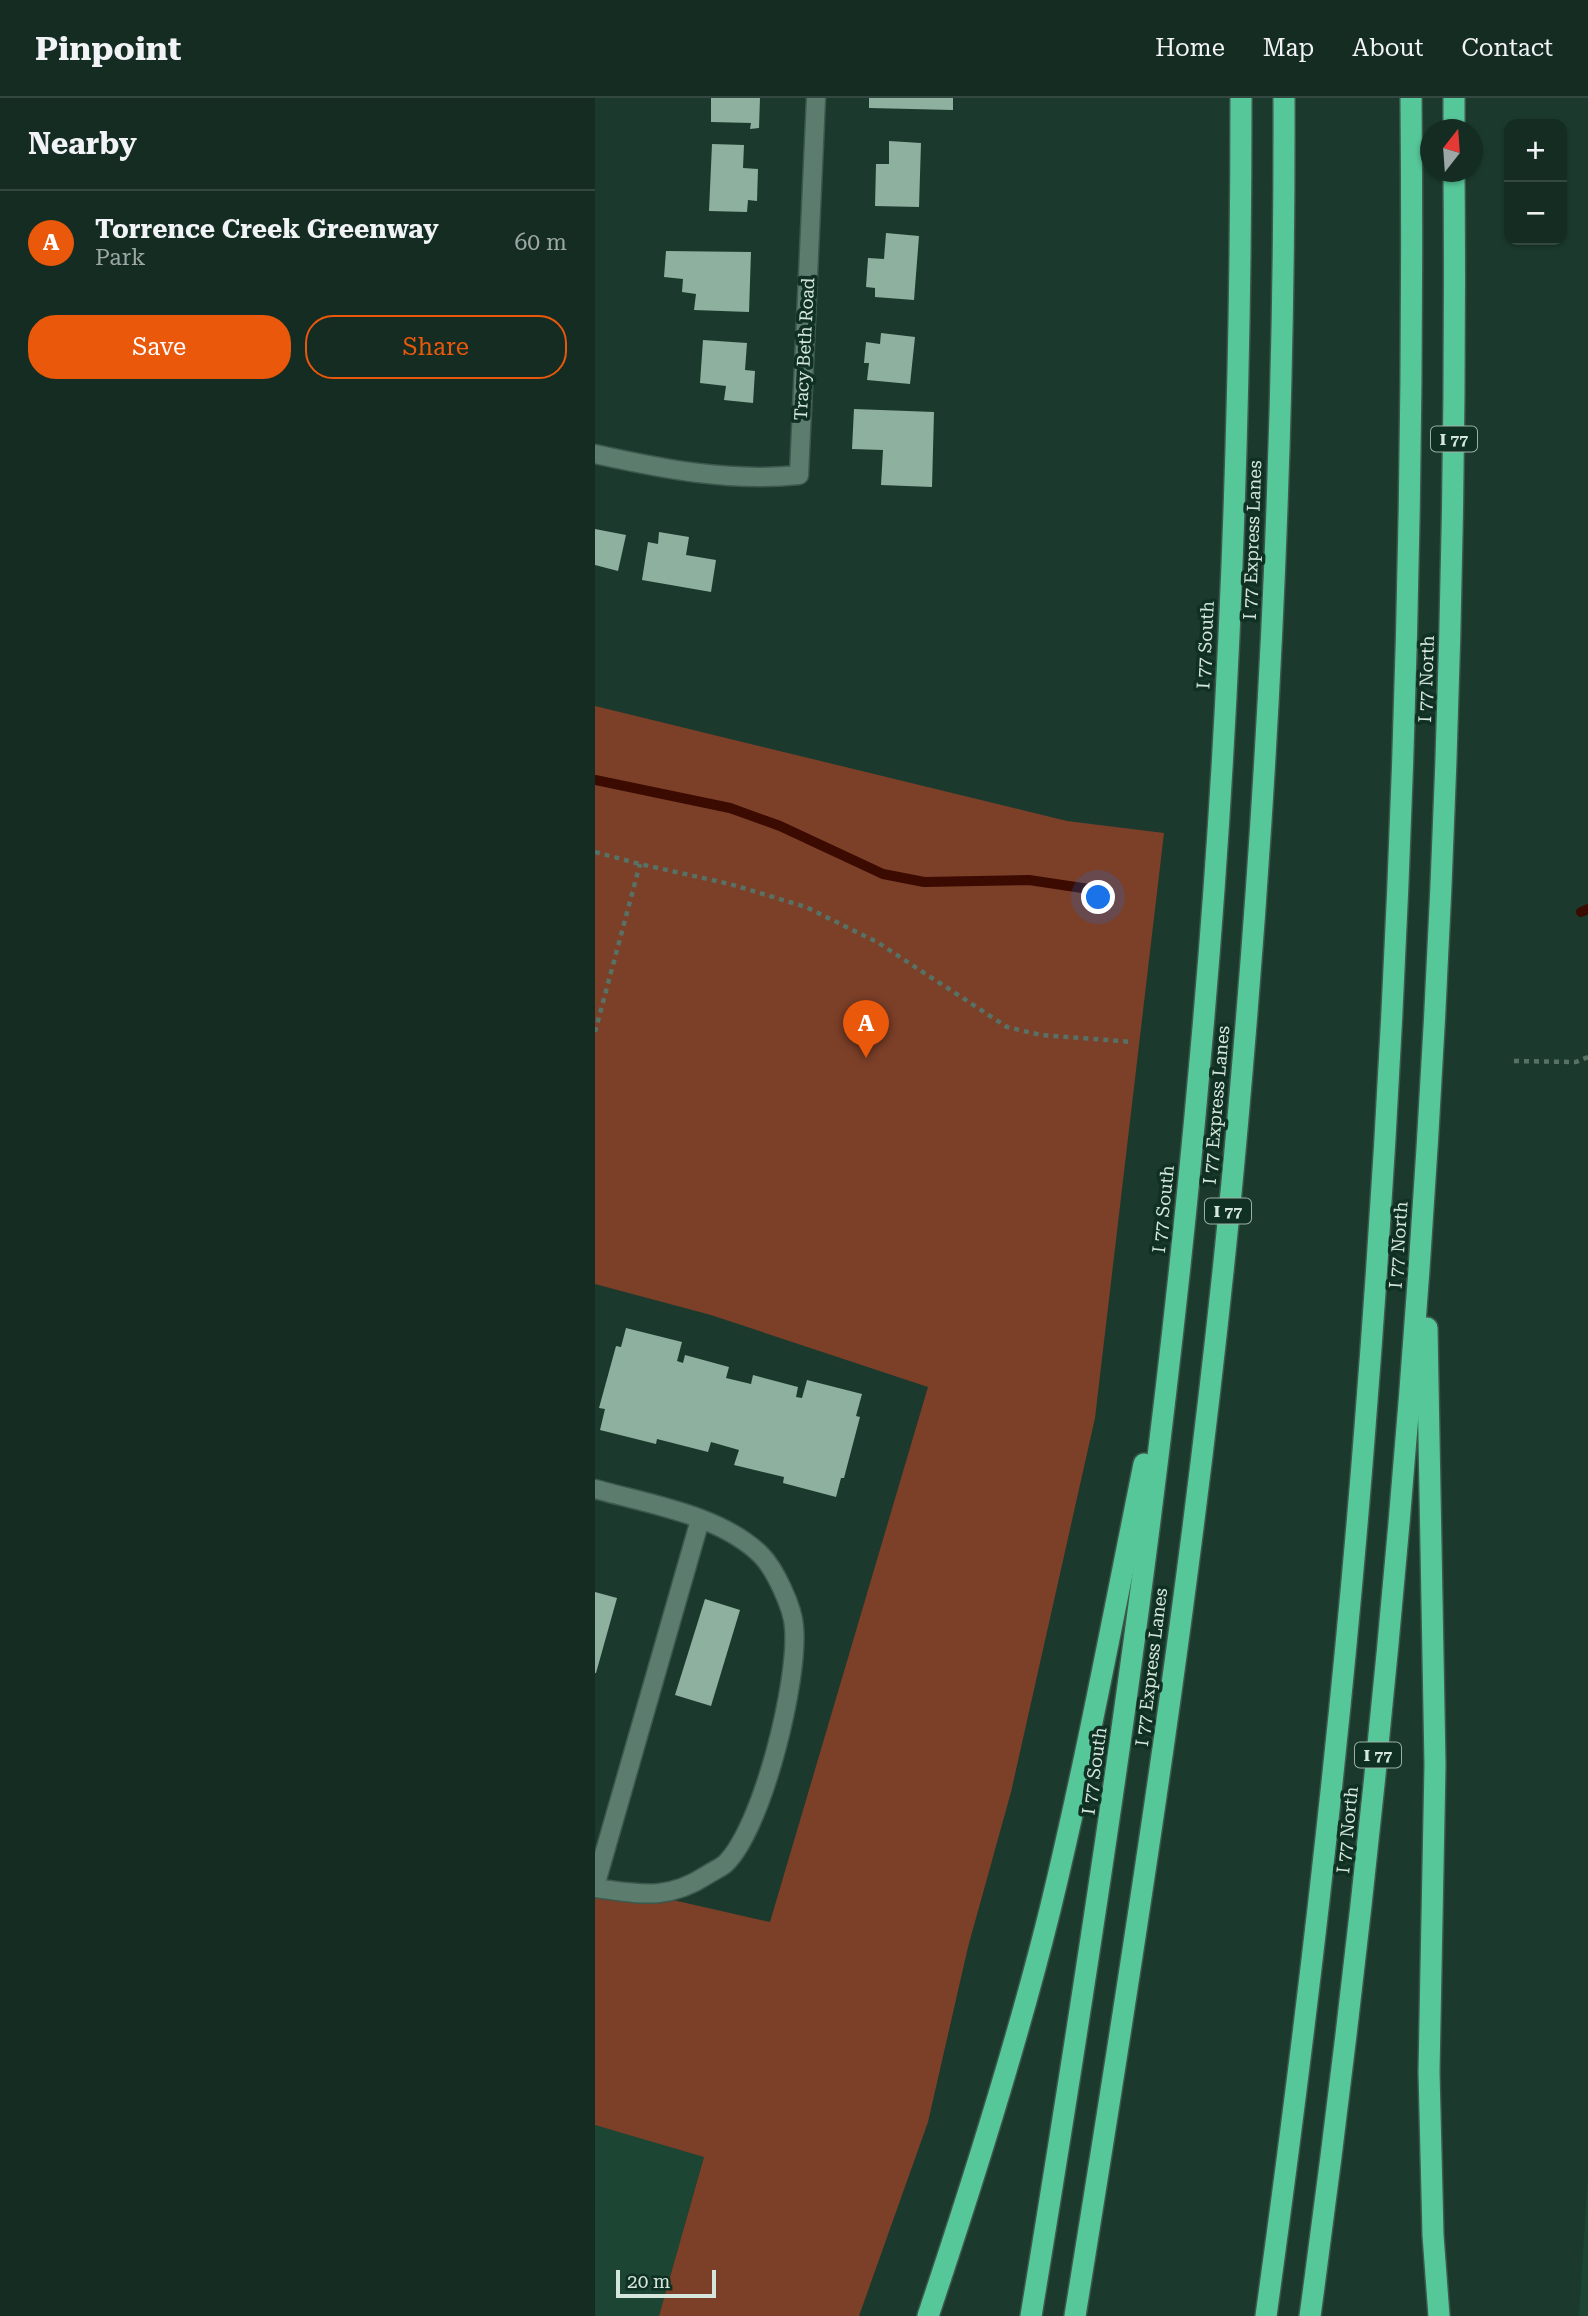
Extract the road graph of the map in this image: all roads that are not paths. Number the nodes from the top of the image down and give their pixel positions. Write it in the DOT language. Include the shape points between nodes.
graph roads {
  1 [pos="815,98"];
  2 [pos="1241,98"];
  3 [pos="1284,98"];
  4 [pos="1411,98"];
  5 [pos="1454,98"];
  6 [pos="1454,119"];
  7 [pos="1454,182"];
  8 [pos="595,454"];
  9 [pos="1425,1192"];
  10 [pos="1175,1314"];
  11 [pos="595,1489"];
  12 [pos="700,1520"];
  13 [pos="595,1887"];
  14 [pos="928,2316"];
  15 [pos="1031,2316"];
  16 [pos="1075,2316"];
  17 [pos="1266,2316"];
  18 [pos="1310,2316"];
  19 [pos="1439,2316"];
  1 -- 8 [label="street, Tracy Beth Road" via="799,475 710,476"];
  2 -- 10 [label="highway, I 77 South / I 77" via="1239,345 1225,709 1199,1072"];
  3 -- 16 [label="highway, I 77 Express Lanes / I 77" via="1276,527 1241,1090 1160,1774"];
  4 -- 17 [label="highway, I 77" via="1405,705 1382,1202 1365,1432 1319,1902"];
  5 -- 6 [label="highway"];
  7 -- 9 [label="highway, I 77 North / I 77" via="1448,707"];
  9 -- 18 [label="highway, I 77 North / I 77" via="1382,1717"];
  9 -- 19 [label="highway" via="1435,1765 1429,2072"];
  10 -- 14 [label="highway" via="1050,1910 1014,2048"];
  10 -- 15 [label="highway, I 77 South / I 77" via="1114,1796"];
  11 -- 12 [label="street"];
  12 -- 13 [label="street"];
  12 -- 13 [label="street" via="735,1534 763,1557 781,1587 794,1624 795,1661 773,1758 749,1828 726,1863 689,1887 651,1895"];
}
